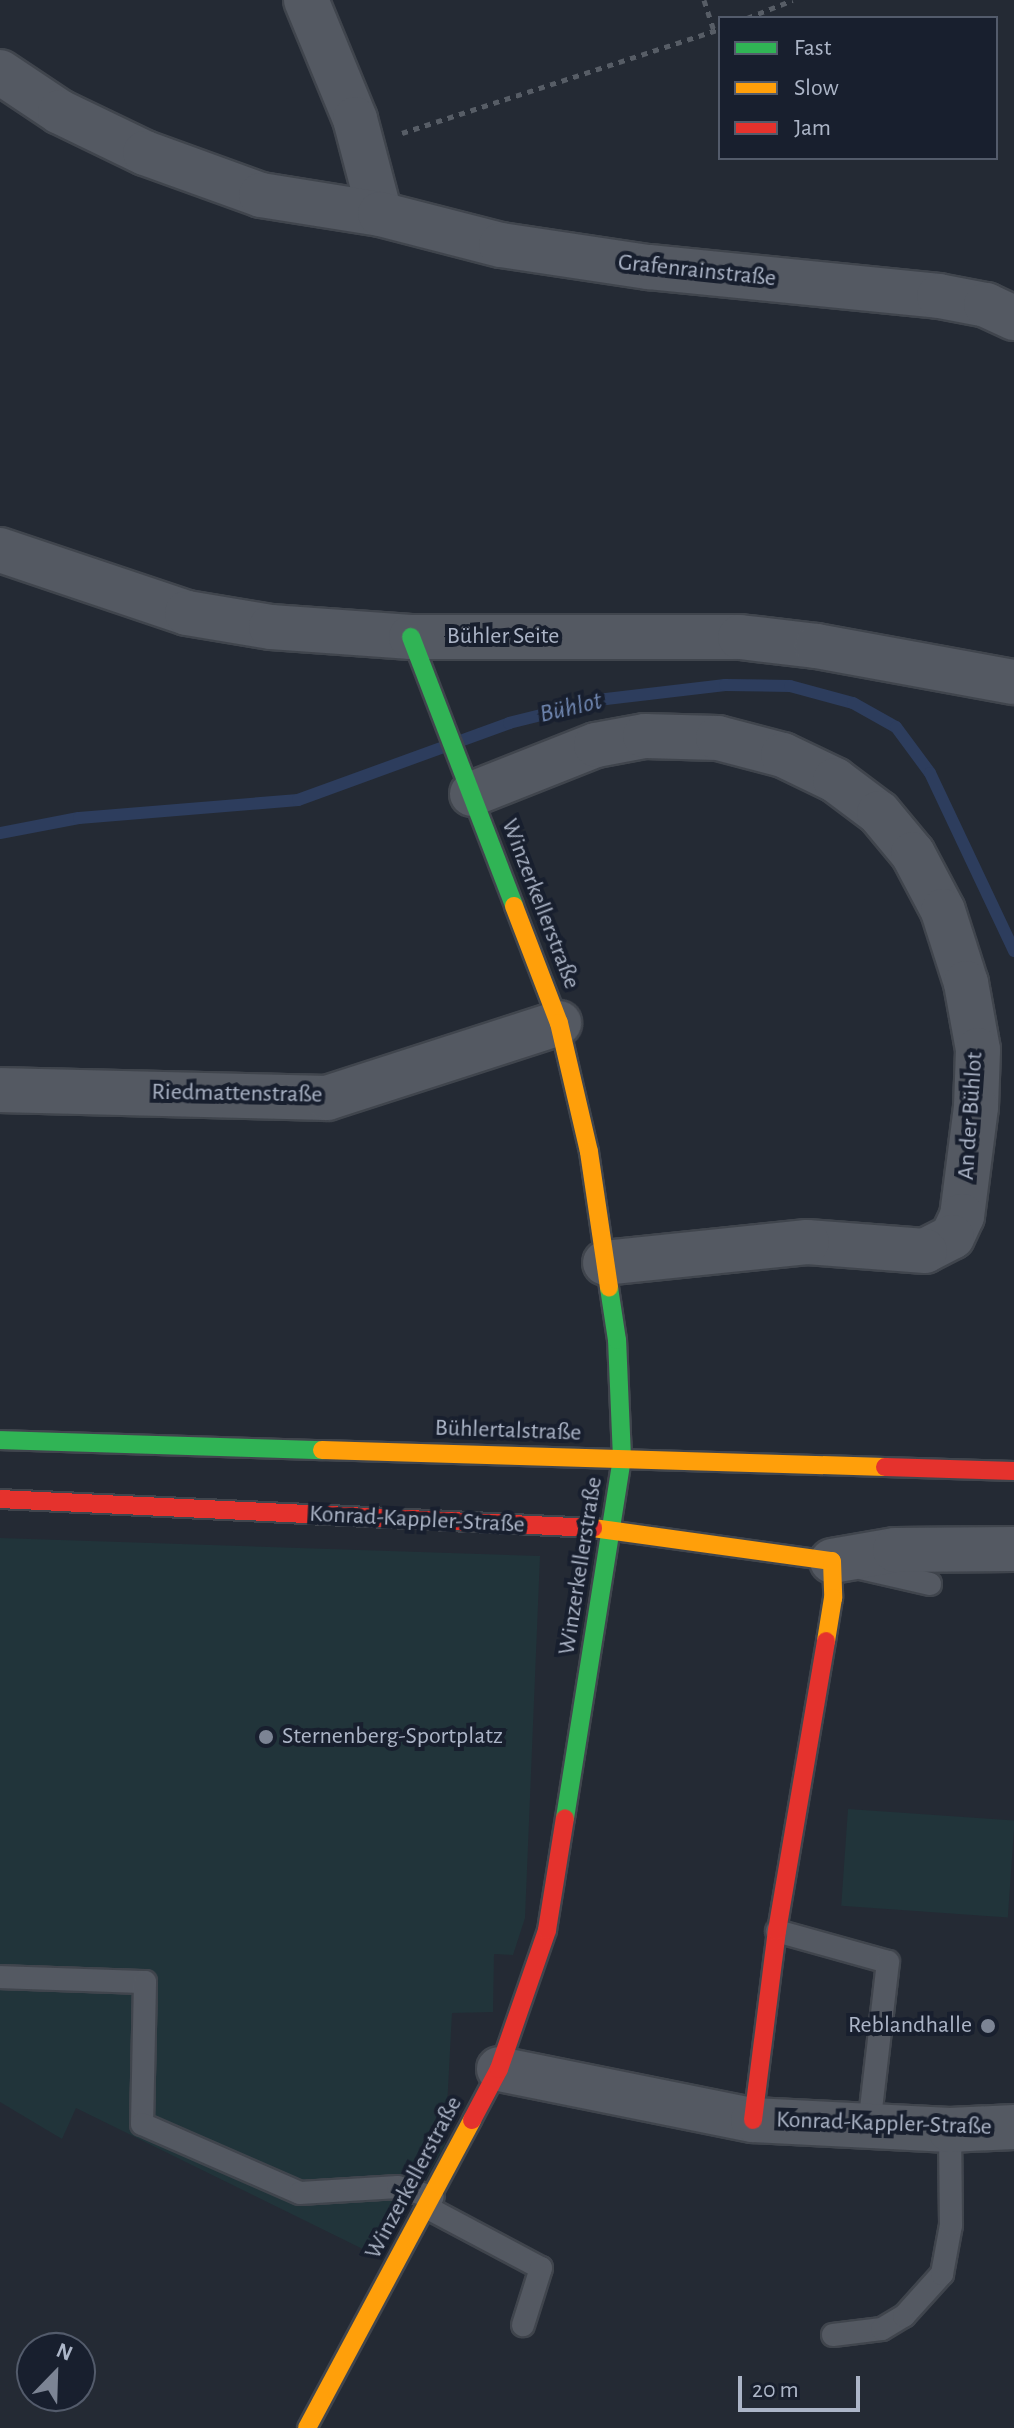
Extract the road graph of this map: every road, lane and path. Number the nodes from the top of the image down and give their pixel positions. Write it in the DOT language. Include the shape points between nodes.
graph roads {
  1 [pos="306,0"];
  2 [pos="704,0"];
  3 [pos="793,0"];
  4 [pos="752,16"];
  5 [pos="717,30"];
  6 [pos="0,72"];
  7 [pos="362,146"];
  8 [pos="380,214"];
  9 [pos="1014,318"];
  10 [pos="0,550"];
  11 [pos="411,637"];
  12 [pos="1014,682"];
  13 [pos="467,781"];
  14 [pos="559,1023"];
  15 [pos="0,1090"];
  16 [pos="605,1263"];
  17 [pos="0,1440"];
  18 [pos="622,1458"];
  19 [pos="1014,1471"];
  20 [pos="0,1499"];
  21 [pos="611,1529"];
  22 [pos="1014,1549"];
  23 [pos="832,1561"];
  24 [pos="930,1584"];
  25 [pos="777,1931"];
  26 [pos="0,1977"];
  27 [pos="499,2069"];
  28 [pos="753,2120"];
  29 [pos="869,2126"];
  30 [pos="1014,2127"];
  31 [pos="950,2130"];
  32 [pos="430,2202"];
  33 [pos="523,2325"];
  34 [pos="833,2335"];
  35 [pos="307,2428"];
  1 -- 7 [label="street"];
  2 -- 5 [label="path"];
  3 -- 4 [label="path"];
  5 -- 7 [label="path"];
  6 -- 8 [label="street, Grafenrainstraße" via="60,112 145,153 261,195"];
  7 -- 8 [label="street"];
  8 -- 9 [label="street, Grafenrainstraße" via="501,245 649,267 939,296 986,305"];
  10 -- 11 [label="street, Bühler Seite" via="187,613 271,627"];
  11 -- 12 [label="street, Bühler Seite" via="740,637"];
  11 -- 13 [label="street, Winzerkellerstraße"];
  13 -- 14 [label="street, Winzerkellerstraße"];
  13 -- 16 [label="street, An der Bühlot" via="645,736 718,738 783,755 835,780 879,813 913,854 943,911 966,983 978,1050 976,1107 962,1216 952,1237 925,1251 807,1242"];
  14 -- 15 [label="street, Riedmattenstraße" via="327,1098"];
  14 -- 16 [label="street, Winzerkellerstraße" via="589,1152"];
  16 -- 18 [label="street, Winzerkellerstraße" via="617,1340"];
  17 -- 18 [label="street, Bühlertalstraße"];
  18 -- 19 [label="street, Bühlertalstraße"];
  18 -- 21 [label="street, Winzerkellerstraße"];
  20 -- 21 [label="street, Konrad-Kappler-Straße"];
  21 -- 23 [label="street, Konrad-Kappler-Straße"];
  21 -- 27 [label="street, Winzerkellerstraße" via="547,1930"];
  22 -- 23 [label="street, Konrad-Kappler-Straße" via="895,1550"];
  23 -- 24 [label="lane"];
  23 -- 25 [label="street, Konrad-Kappler-Straße" via="833,1598"];
  25 -- 28 [label="street, Konrad-Kappler-Straße"];
  25 -- 29 [label="lane" via="888,1962"];
  26 -- 32 [label="lane" via="145,1982 142,2124 300,2193 398,2187"];
  27 -- 28 [label="street, Konrad-Kappler-Straße"];
  27 -- 32 [label="street, Winzerkellerstraße"];
  28 -- 29 [label="street, Konrad-Kappler-Straße"];
  29 -- 31 [label="street, Konrad-Kappler-Straße"];
  30 -- 31 [label="street, Konrad-Kappler-Straße"];
  31 -- 34 [label="lane" via="951,2225 942,2274 904,2316 882,2329"];
  32 -- 33 [label="lane" via="541,2268"];
  32 -- 35 [label="street, Winzerkellerstraße"];
}
